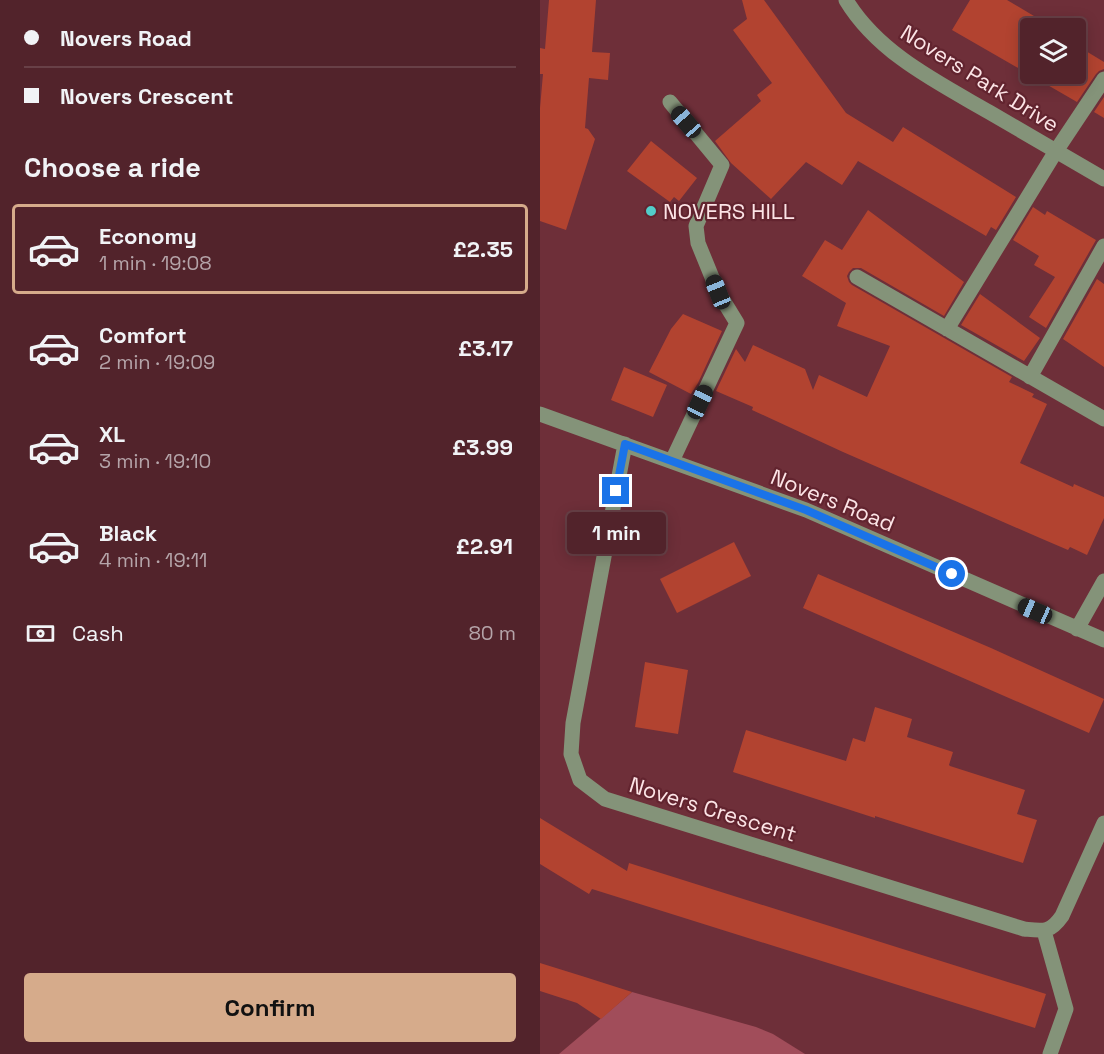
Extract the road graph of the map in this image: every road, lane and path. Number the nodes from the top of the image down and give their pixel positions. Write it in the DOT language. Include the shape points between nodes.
graph roads {
  1 [pos="846,0"];
  2 [pos="1104,79"];
  3 [pos="670,102"];
  4 [pos="1056,151"];
  5 [pos="1104,179"];
  6 [pos="1104,246"];
  7 [pos="857,277"];
  8 [pos="947,329"];
  9 [pos="1030,377"];
  10 [pos="540,414"];
  11 [pos="1104,419"];
  12 [pos="625,444"];
  13 [pos="672,461"];
  14 [pos="1104,581"];
  15 [pos="1077,629"];
  16 [pos="1104,640"];
  17 [pos="1104,823"];
  18 [pos="1044,931"];
  19 [pos="1050,1054"];
  1 -- 4 [label="street, Novers Park Drive" via="884,46 933,80"];
  2 -- 4 [label="street"];
  3 -- 13 [label="street" via="722,165 696,226 698,243 718,292 737,323"];
  4 -- 5 [label="street, Novers Park Drive"];
  4 -- 8 [label="street"];
  6 -- 9 [label="street"];
  7 -- 8 [label="street"];
  8 -- 9 [label="street"];
  9 -- 11 [label="street"];
  10 -- 12 [label="street, Novers Road"];
  12 -- 13 [label="street, Novers Road"];
  12 -- 18 [label="street, Novers Crescent" via="573,723 571,754 580,780 605,799 1024,929"];
  13 -- 15 [label="street, Novers Road" via="806,510"];
  14 -- 15 [label="street"];
  15 -- 16 [label="street, Novers Road"];
  17 -- 18 [label="street" via="1062,916 1054,927"];
  18 -- 19 [label="street" via="1066,1009"];
}
